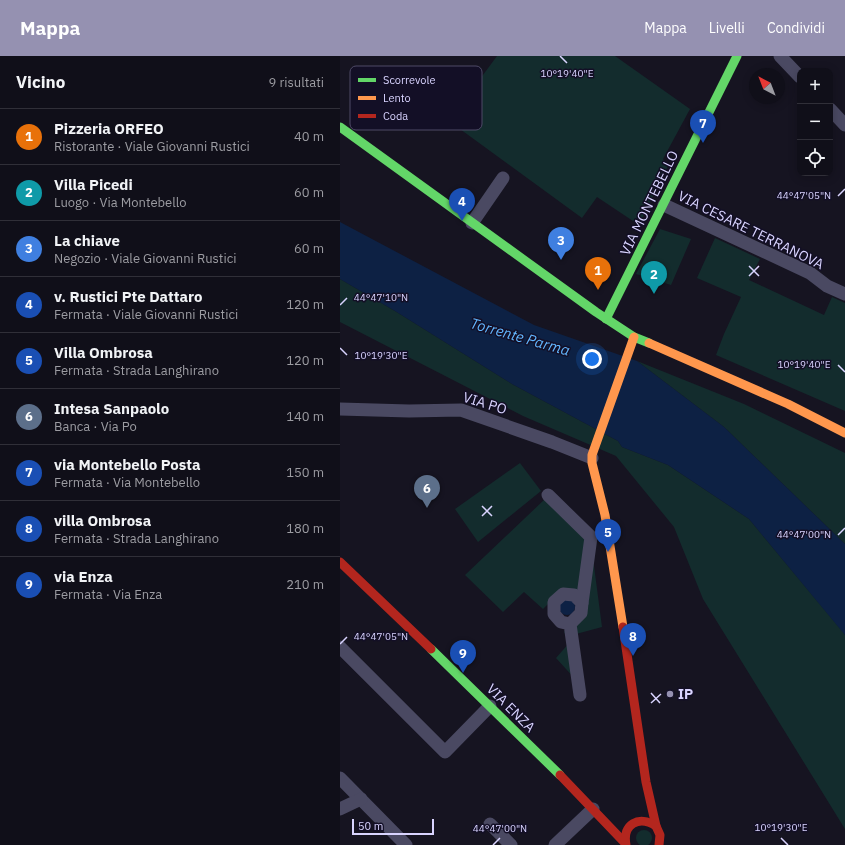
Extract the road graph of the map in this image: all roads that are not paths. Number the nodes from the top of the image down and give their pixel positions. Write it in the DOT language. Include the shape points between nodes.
graph roads {
  1 [pos="738,56"];
  2 [pos="780,56"];
  3 [pos="797,75"];
  4 [pos="833,112"];
  5 [pos="845,125"];
  6 [pos="340,127"];
  7 [pos="503,178"];
  8 [pos="664,205"];
  9 [pos="472,222"];
  10 [pos="845,294"];
  11 [pos="606,319"];
  12 [pos="634,337"];
  13 [pos="340,409"];
  14 [pos="845,433"];
  15 [pos="593,452"];
  16 [pos="548,495"];
  17 [pos="340,562"];
  18 [pos="582,603"];
  19 [pos="570,624"];
  20 [pos="340,647"];
  21 [pos="580,695"];
  22 [pos="490,706"];
  23 [pos="340,778"];
  24 [pos="646,782"];
  25 [pos="361,799"];
  26 [pos="340,809"];
  27 [pos="593,809"];
  28 [pos="632,818"];
  29 [pos="490,824"];
  30 [pos="656,826"];
  31 [pos="625,844"];
  32 [pos="406,845"];
  33 [pos="511,845"];
  34 [pos="555,845"];
  35 [pos="659,845"];
  1 -- 8 [label="street, VIA MONTEBELLO"];
  2 -- 3 [label="street"];
  4 -- 5 [label="street"];
  6 -- 9 [label="street"];
  7 -- 9 [label="street"];
  8 -- 10 [label="street, VIA CESARE TERRANOVA" via="810,273 827,286"];
  8 -- 11 [label="street, VIA MONTEBELLO"];
  9 -- 11 [label="street"];
  11 -- 12 [label="street"];
  12 -- 14 [label="street" via="788,404"];
  12 -- 15 [label="street"];
  13 -- 15 [label="street, VIA PO" via="461,410 552,442"];
  15 -- 24 [label="street"];
  16 -- 18 [label="street" via="591,537"];
  17 -- 22 [label="street, VIA ENZA"];
  18 -- 19 [label="street" via="581,613"];
  18 -- 19 [label="street" via="574,595 563,594 554,602 554,614 561,622"];
  19 -- 21 [label="street"];
  20 -- 22 [label="street" via="445,752"];
  22 -- 27 [label="street, VIA ENZA"];
  23 -- 25 [label="street"];
  24 -- 28 [label="street"];
  24 -- 30 [label="street"];
  25 -- 26 [label="street"];
  25 -- 32 [label="street"];
  27 -- 28 [label="street, VIA ENZA"];
  27 -- 31 [label="street, VIA ENZA"];
  27 -- 34 [label="street"];
  28 -- 30 [label="street, VIA ENZA" via="646,820"];
  28 -- 31 [label="street" via="625,834"];
  29 -- 33 [label="street"];
  30 -- 35 [label="street" via="660,832"];
}
